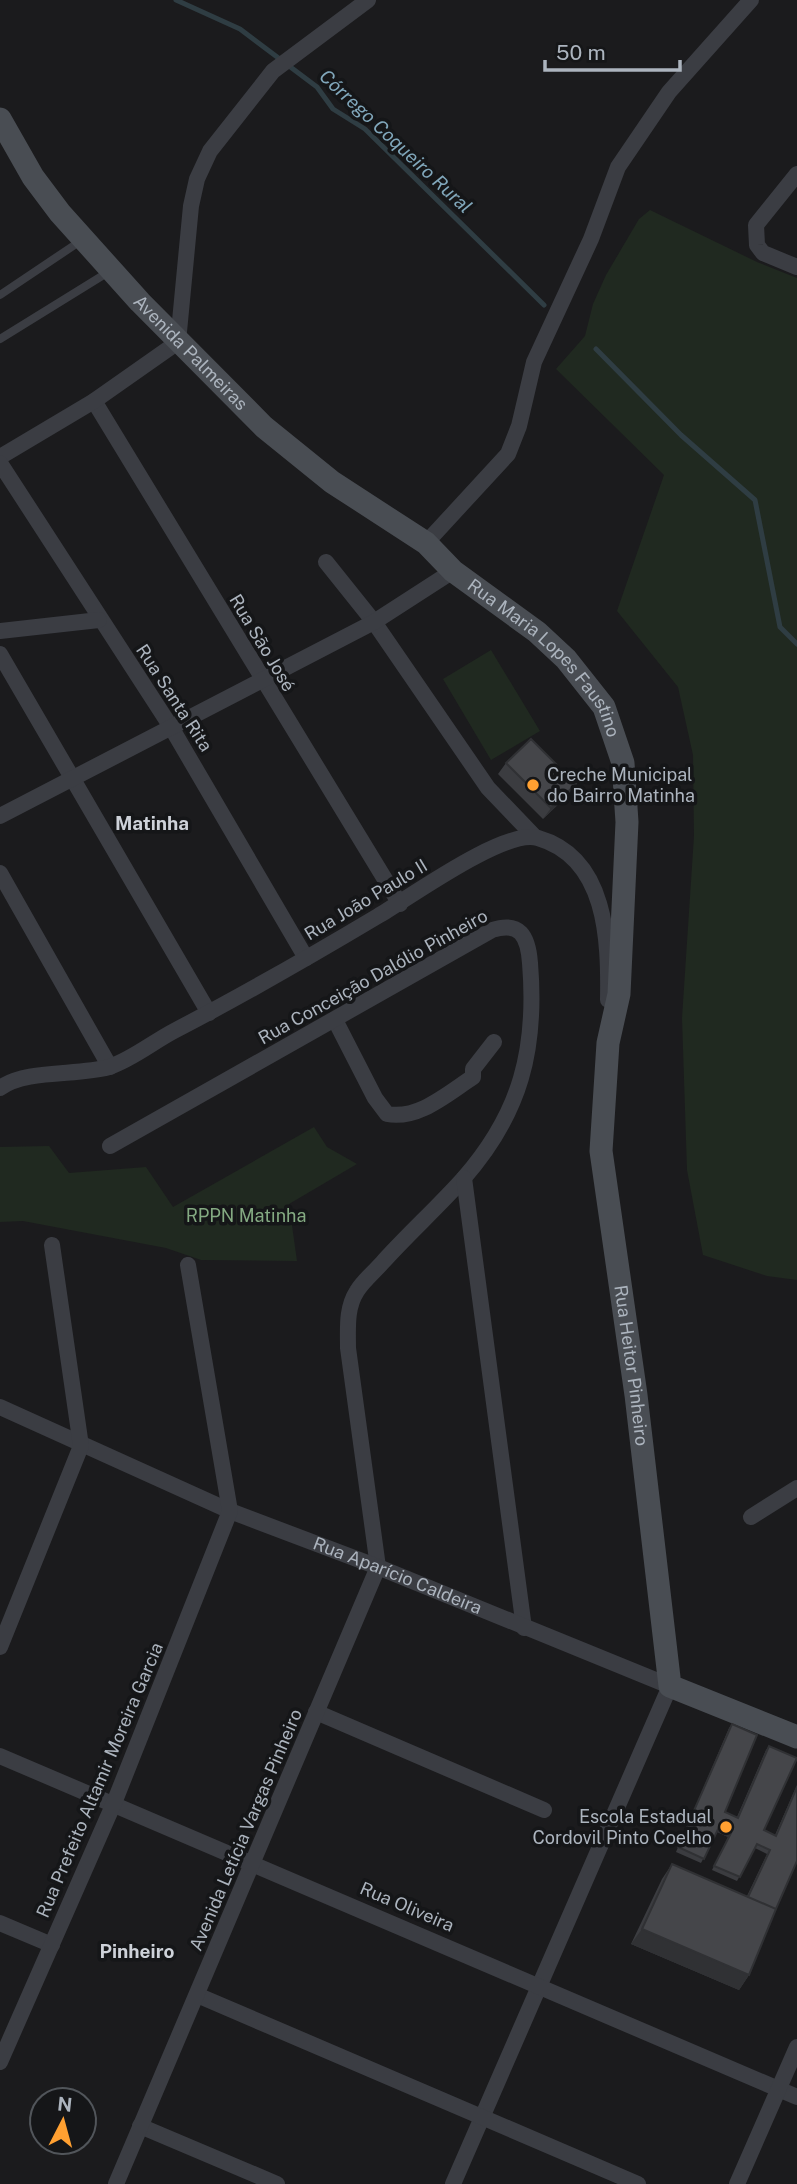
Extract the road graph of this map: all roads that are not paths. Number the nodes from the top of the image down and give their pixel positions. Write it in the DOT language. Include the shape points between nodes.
graph roads {
  1 [pos="368,0"];
  2 [pos="751,0"];
  3 [pos="0,119"];
  4 [pos="797,174"];
  5 [pos="85,238"];
  6 [pos="797,267"];
  7 [pos="112,270"];
  8 [pos="0,295"];
  9 [pos="0,340"];
  10 [pos="178,342"];
  11 [pos="94,401"];
  12 [pos="0,457"];
  13 [pos="0,463"];
  14 [pos="426,543"];
  15 [pos="326,562"];
  16 [pos="453,572"];
  17 [pos="99,620"];
  18 [pos="374,622"];
  19 [pos="0,631"];
  20 [pos="0,654"];
  21 [pos="262,682"];
  22 [pos="171,727"];
  23 [pos="75,779"];
  24 [pos="0,817"];
  25 [pos="535,837"];
  26 [pos="0,873"];
  27 [pos="400,904"];
  28 [pos="306,958"];
  29 [pos="209,1013"];
  30 [pos="335,1020"];
  31 [pos="494,1042"];
  32 [pos="608,1043"];
  33 [pos="110,1066"];
  34 [pos="2,1084"];
  35 [pos="110,1146"];
  36 [pos="464,1178"];
  37 [pos="52,1245"];
  38 [pos="188,1265"];
  39 [pos="0,1407"];
  40 [pos="81,1446"];
  41 [pos="797,1488"];
  42 [pos="230,1511"];
  43 [pos="751,1517"];
  44 [pos="378,1567"];
  45 [pos="524,1628"];
  46 [pos="0,1647"];
  47 [pos="670,1686"];
  48 [pos="316,1712"];
  49 [pos="797,1737"];
  50 [pos="0,1756"];
  51 [pos="114,1803"];
  52 [pos="544,1810"];
  53 [pos="253,1861"];
  54 [pos="0,1923"];
  55 [pos="52,1945"];
  56 [pos="539,1986"];
  57 [pos="197,1994"];
  58 [pos="797,2047"];
  59 [pos="0,2062"];
  60 [pos="779,2090"];
  61 [pos="797,2097"];
  62 [pos="480,2118"];
  63 [pos="140,2126"];
  64 [pos="116,2184"];
  65 [pos="277,2184"];
  66 [pos="453,2184"];
  67 [pos="638,2184"];
  68 [pos="737,2184"];
  1 -- 10 [label="street" via="273,71 210,151 197,179 185,246"];
  2 -- 14 [label="street" via="669,92 618,167 592,239 534,362 508,454"];
  3 -- 5 [label="street, Avenida Palmeiras" via="33,177"];
  4 -- 6 [label="street" via="756,225 754,234 763,253"];
  5 -- 7 [label="street, Avenida Palmeiras"];
  5 -- 8 [label="lane"];
  7 -- 9 [label="lane"];
  7 -- 10 [label="street, Avenida Palmeiras"];
  10 -- 11 [label="street"];
  10 -- 14 [label="street, Avenida Palmeiras" via="264,427 313,467"];
  11 -- 12 [label="street"];
  11 -- 21 [label="street, Rua São José"];
  13 -- 17 [label="street, Rua Santa Rita"];
  14 -- 16 [label="street, Rua Maria Lopes Faustino"];
  15 -- 18 [label="street"];
  16 -- 18 [label="street"];
  16 -- 32 [label="street, Rua Maria Lopes Faustino" via="537,632 566,659 604,707 617,738 627,791 626,890 619,994"];
  17 -- 19 [label="street"];
  17 -- 22 [label="street, Rua Santa Rita"];
  18 -- 21 [label="street"];
  18 -- 25 [label="street" via="488,789"];
  20 -- 23 [label="street"];
  21 -- 22 [label="street"];
  21 -- 27 [label="street, Rua São José"];
  22 -- 23 [label="street"];
  22 -- 28 [label="street, Rua Santa Rita"];
  23 -- 24 [label="street"];
  23 -- 29 [label="street"];
  25 -- 27 [label="street, Rua João Paulo II" via="465,862"];
  25 -- 32 [label="street" via="567,850 595,892 608,952"];
  26 -- 33 [label="street"];
  27 -- 28 [label="street, Rua João Paulo II"];
  28 -- 29 [label="street, Rua João Paulo II"];
  29 -- 33 [label="street, Rua João Paulo II"];
  30 -- 31 [label="street" via="375,1098 387,1114 401,1116 421,1110 473,1077 473,1069"];
  30 -- 35 [label="street, Rua Conceição Dalólio Pinheiro"];
  30 -- 36 [label="street, Rua Conceição Dalólio Pinheiro" via="492,930 505,925 517,928 529,955 530,1052 500,1128"];
  32 -- 47 [label="street, Rua Heitor Pinheiro" via="603,1178 636,1395"];
  33 -- 34 [label="street, Rua João Paulo II"];
  36 -- 44 [label="street, Rua Conceição Dalólio Pinheiro" via="357,1291 348,1315 348,1348"];
  36 -- 45 [label="street"];
  37 -- 40 [label="street"];
  38 -- 42 [label="street"];
  39 -- 40 [label="street, Rua Aparício Caldeira"];
  40 -- 42 [label="street, Rua Aparício Caldeira"];
  40 -- 46 [label="street"];
  41 -- 43 [label="street"];
  42 -- 44 [label="street, Rua Aparício Caldeira"];
  42 -- 51 [label="street, Rua Prefeito Altamir Moreira Garcia"];
  44 -- 45 [label="street, Rua Aparício Caldeira"];
  44 -- 48 [label="street, Avenida Letícia Vargas Pinheiro"];
  45 -- 47 [label="street, Rua Aparício Caldeira"];
  47 -- 49 [label="street, Rua Aparício Caldeira"];
  47 -- 56 [label="street"];
  48 -- 52 [label="street"];
  48 -- 53 [label="street, Avenida Letícia Vargas Pinheiro"];
  50 -- 51 [label="street, Rua Oliveira"];
  51 -- 53 [label="street, Rua Oliveira"];
  51 -- 55 [label="street, Rua Prefeito Altamir Moreira Garcia"];
  53 -- 56 [label="street, Rua Oliveira"];
  53 -- 57 [label="street, Avenida Letícia Vargas Pinheiro"];
  54 -- 55 [label="street"];
  55 -- 59 [label="street, Rua Prefeito Altamir Moreira Garcia"];
  56 -- 60 [label="street, Rua Oliveira"];
  56 -- 62 [label="street"];
  57 -- 62 [label="street"];
  57 -- 63 [label="street, Avenida Letícia Vargas Pinheiro"];
  58 -- 60 [label="street"];
  60 -- 61 [label="street, Rua Oliveira"];
  60 -- 68 [label="street"];
  62 -- 66 [label="street"];
  62 -- 67 [label="street"];
  63 -- 64 [label="street, Avenida Letícia Vargas Pinheiro"];
  63 -- 65 [label="street"];
}
